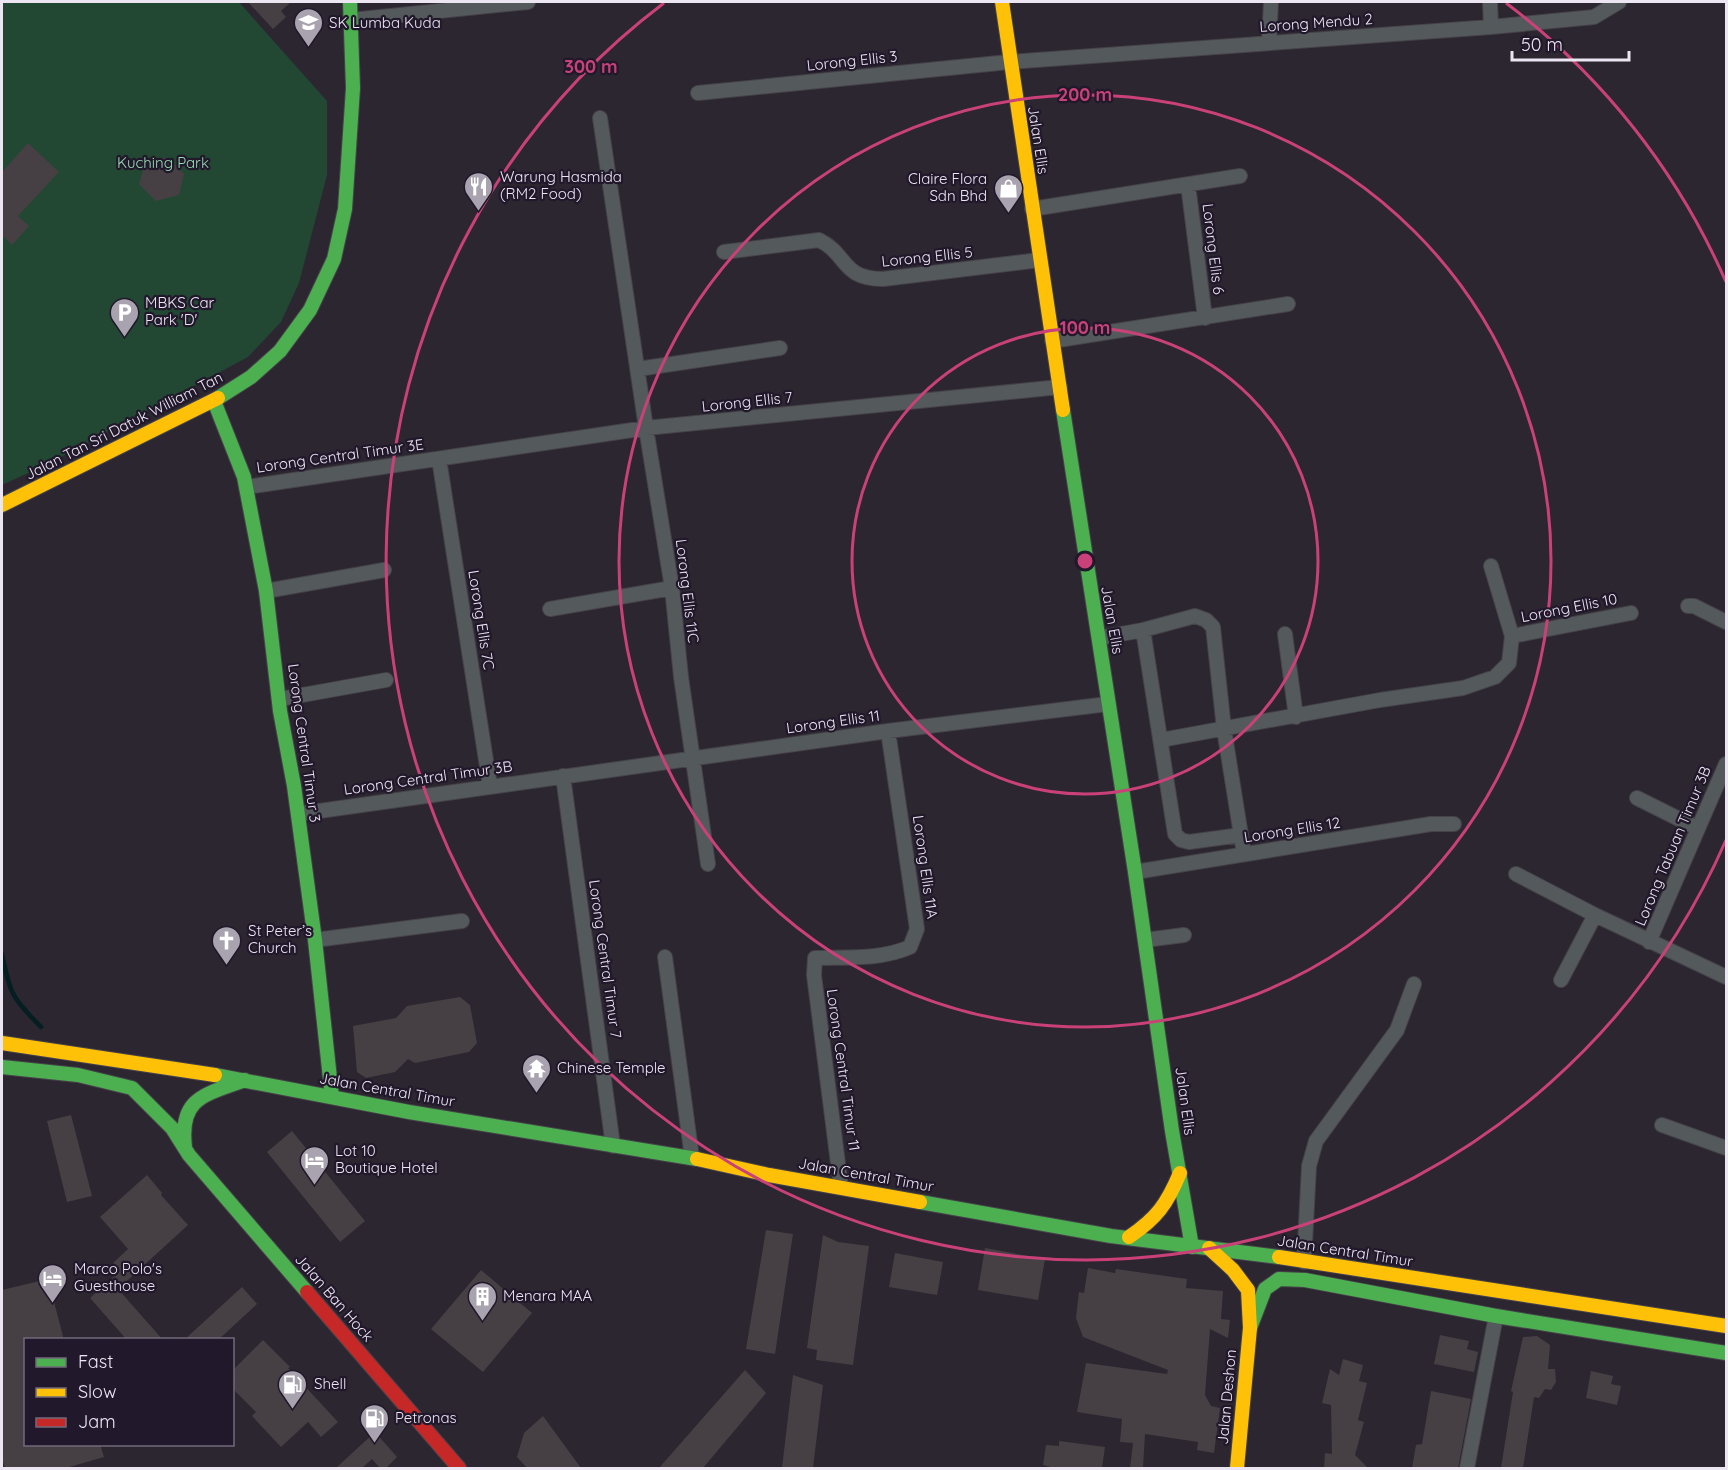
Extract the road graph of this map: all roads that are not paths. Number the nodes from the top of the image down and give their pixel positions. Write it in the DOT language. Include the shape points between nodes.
graph roads {
  1 [pos="350,2"];
  2 [pos="528,2"];
  3 [pos="1002,2"];
  4 [pos="1271,2"];
  5 [pos="1490,2"];
  6 [pos="1619,2"];
  7 [pos="351,20"];
  8 [pos="1491,27"];
  9 [pos="1269,42"];
  10 [pos="1009,62"];
  11 [pos="698,93"];
  12 [pos="600,118"];
  13 [pos="1240,176"];
  14 [pos="1188,185"];
  15 [pos="1032,208"];
  16 [pos="724,252"];
  17 [pos="1040,261"];
  18 [pos="1288,304"];
  19 [pos="1205,318"];
  20 [pos="1052,340"];
  21 [pos="780,348"];
  22 [pos="638,369"];
  23 [pos="1059,387"];
  24 [pos="214,400"];
  25 [pos="646,428"];
  26 [pos="439,459"];
  27 [pos="246,487"];
  28 [pos="2,506"];
  29 [pos="1491,566"];
  30 [pos="384,570"];
  31 [pos="672,588"];
  32 [pos="266,591"];
  33 [pos="1688,606"];
  34 [pos="549,609"];
  35 [pos="1631,613"];
  36 [pos="1726,622"];
  37 [pos="1143,630"];
  38 [pos="1285,634"];
  39 [pos="1512,636"];
  40 [pos="1099,638"];
  41 [pos="386,680"];
  42 [pos="280,699"];
  43 [pos="1108,704"];
  44 [pos="1296,717"];
  45 [pos="1224,729"];
  46 [pos="888,731"];
  47 [pos="1161,740"];
  48 [pos="692,758"];
  49 [pos="1726,764"];
  50 [pos="563,776"];
  51 [pos="490,786"];
  52 [pos="1637,798"];
  53 [pos="298,814"];
  54 [pos="1454,824"];
  55 [pos="1697,828"];
  56 [pos="1241,835"];
  57 [pos="1244,854"];
  58 [pos="708,864"];
  59 [pos="1136,872"];
  60 [pos="1516,874"];
  61 [pos="1595,915"];
  62 [pos="462,921"];
  63 [pos="1185,935"];
  64 [pos="315,940"];
  65 [pos="1145,940"];
  66 [pos="1649,942"];
  67 [pos="664,957"];
  68 [pos="815,958"];
  69 [pos="1726,977"];
  70 [pos="1561,980"];
  71 [pos="1414,984"];
  72 [pos="2,1043"];
  73 [pos="2,1067"];
  74 [pos="246,1080"];
  75 [pos="332,1097"];
  76 [pos="1662,1125"];
  77 [pos="613,1146"];
  78 [pos="1726,1148"];
  79 [pos="185,1149"];
  80 [pos="692,1158"];
  81 [pos="1180,1172"];
  82 [pos="841,1187"];
  83 [pos="1129,1237"];
  84 [pos="1192,1247"];
  85 [pos="1209,1248"];
  86 [pos="1304,1262"];
  87 [pos="1496,1316"];
  88 [pos="1726,1326"];
  89 [pos="1250,1328"];
  90 [pos="1726,1353"];
  91 [pos="459,1468"];
  92 [pos="1237,1468"];
  93 [pos="1467,1468"];
  1 -- 7 [label="main road, Jalan Tan Sri Datuk William Tan"];
  2 -- 7 [label="street"];
  3 -- 10 [label="main road, Jalan Ellis"];
  4 -- 9 [label="street"];
  5 -- 8 [label="street"];
  6 -- 8 [label="street, Lorong Mendu 2" via="1593,17"];
  7 -- 24 [label="main road, Jalan Tan Sri Datuk William Tan" via="353,88 348,175 334,260 310,310 280,351"];
  8 -- 9 [label="street, Lorong Mendu 2"];
  9 -- 10 [label="street, Lorong Mendu 2"];
  10 -- 11 [label="street, Lorong Ellis 3"];
  10 -- 15 [label="main road, Jalan Ellis"];
  12 -- 22 [label="street, Lorong Ellis 11C"];
  13 -- 14 [label="street"];
  14 -- 15 [label="street"];
  14 -- 19 [label="street, Lorong Ellis 6"];
  15 -- 17 [label="main road, Jalan Ellis"];
  16 -- 17 [label="street, Lorong Ellis 5" via="819,240 866,279"];
  17 -- 20 [label="main road, Jalan Ellis"];
  18 -- 19 [label="street"];
  19 -- 20 [label="street"];
  20 -- 23 [label="main road, Jalan Ellis"];
  21 -- 22 [label="street"];
  22 -- 25 [label="street, Lorong Ellis 11C"];
  23 -- 25 [label="street, Lorong Ellis 7"];
  23 -- 40 [label="main road, Jalan Ellis"];
  24 -- 27 [label="main road, Lorong Central Timur 3"];
  24 -- 28 [label="main road, Jalan Tan Sri Datuk William Tan"];
  25 -- 26 [label="street, Lorong Ellis 7"];
  25 -- 31 [label="street, Lorong Ellis 11C"];
  26 -- 27 [label="street, Lorong Central Timur 3E"];
  26 -- 51 [label="street, Lorong Ellis 7C"];
  27 -- 32 [label="main road, Lorong Central Timur 3"];
  29 -- 39 [label="street"];
  30 -- 32 [label="street"];
  31 -- 34 [label="street"];
  31 -- 48 [label="street, Lorong Ellis 11C"];
  32 -- 42 [label="main road, Lorong Central Timur 3"];
  33 -- 36 [label="street"];
  35 -- 39 [label="street, Lorong Ellis 10"];
  37 -- 40 [label="street"];
  37 -- 45 [label="street" via="1195,616 1213,627"];
  37 -- 47 [label="street"];
  38 -- 44 [label="street"];
  39 -- 44 [label="street" via="1509,663 1495,677 1463,688"];
  40 -- 43 [label="main road, Jalan Ellis"];
  41 -- 42 [label="street"];
  42 -- 53 [label="main road, Lorong Central Timur 3"];
  43 -- 46 [label="street, Lorong Ellis 11"];
  43 -- 59 [label="main road, Jalan Ellis"];
  44 -- 45 [label="street"];
  45 -- 47 [label="street"];
  45 -- 56 [label="street"];
  46 -- 48 [label="street, Lorong Ellis 11"];
  46 -- 68 [label="street, Lorong Ellis 11A" via="917,929 909,947 897,953"];
  47 -- 56 [label="street" via="1175,834 1189,842"];
  48 -- 50 [label="street, Lorong Ellis 11"];
  48 -- 58 [label="street, Lorong Ellis 11C"];
  49 -- 55 [label="street, Lorong Tabuan Timur 3B"];
  50 -- 51 [label="street, Lorong Central Timur 3B"];
  50 -- 77 [label="street, Lorong Central Timur 7"];
  51 -- 53 [label="street, Lorong Central Timur 3B"];
  52 -- 55 [label="street"];
  53 -- 64 [label="main road, Lorong Central Timur 3"];
  54 -- 57 [label="street, Lorong Ellis 12" via="1431,824"];
  55 -- 66 [label="street, Lorong Tabuan Timur 3B"];
  56 -- 57 [label="street"];
  57 -- 59 [label="street, Lorong Ellis 12"];
  59 -- 65 [label="main road, Jalan Ellis"];
  60 -- 61 [label="street"];
  61 -- 66 [label="street"];
  61 -- 70 [label="street"];
  62 -- 64 [label="street"];
  63 -- 65 [label="street"];
  64 -- 75 [label="main road, Lorong Central Timur 3"];
  65 -- 81 [label="main road, Jalan Ellis"];
  66 -- 69 [label="street"];
  67 -- 80 [label="street"];
  68 -- 82 [label="street, Lorong Central Timur 11"];
  71 -- 86 [label="street" via="1397,1030 1316,1141 1309,1166"];
  72 -- 74 [label="main road, Jalan Central Timur"];
  73 -- 79 [label="main road" via="78,1075 132,1088 172,1128"];
  74 -- 75 [label="main road, Jalan Central Timur"];
  74 -- 79 [label="main road" via="197,1099 189,1107 183,1119"];
  75 -- 77 [label="main road, Jalan Central Timur"];
  76 -- 78 [label="street"];
  77 -- 80 [label="main road, Jalan Central Timur"];
  79 -- 91 [label="main road, Jalan Ban Hock"];
  80 -- 82 [label="main road, Jalan Central Timur"];
  81 -- 83 [label="main road" via="1168,1204 1154,1220"];
  81 -- 84 [label="main road, Jalan Ellis"];
  82 -- 83 [label="main road, Jalan Central Timur"];
  83 -- 84 [label="main road, Jalan Central Timur"];
  84 -- 85 [label="main road, Jalan Central Timur"];
  85 -- 86 [label="main road, Jalan Central Timur"];
  85 -- 89 [label="main road" via="1248,1290"];
  86 -- 88 [label="main road, Jalan Central Timur"];
  87 -- 89 [label="main road" via="1305,1280 1279,1279 1265,1289"];
  87 -- 90 [label="main road"];
  87 -- 93 [label="street"];
  89 -- 92 [label="main road, Jalan Deshon"];
}
